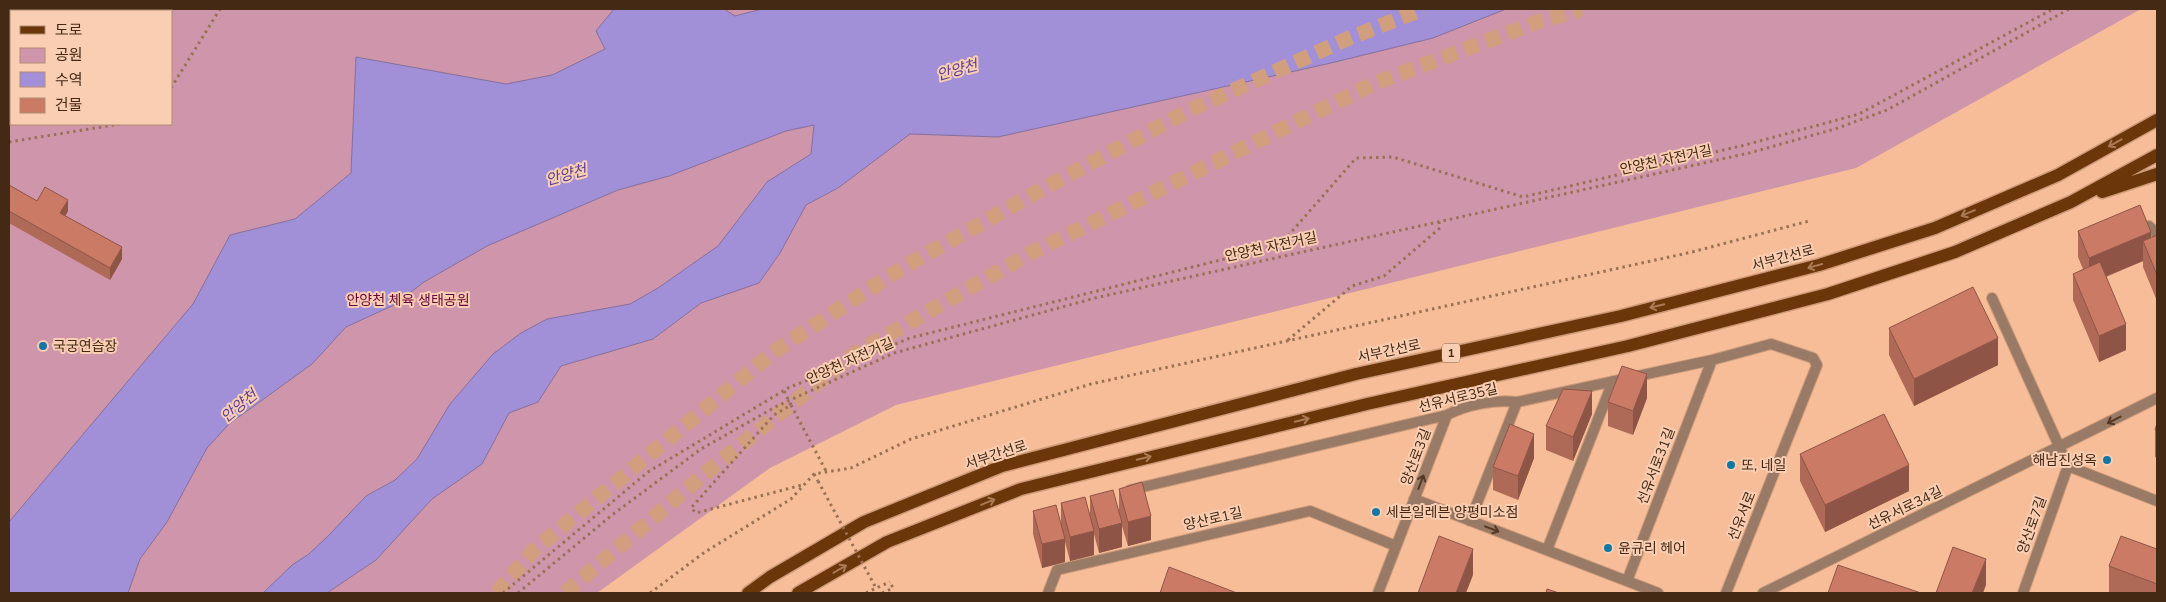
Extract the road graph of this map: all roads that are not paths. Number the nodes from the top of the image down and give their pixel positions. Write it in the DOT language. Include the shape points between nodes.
graph roads {
  1 [pos="2157,120"];
  2 [pos="2157,155"];
  3 [pos="2157,174"];
  4 [pos="2071,202"];
  5 [pos="2149,226"];
  6 [pos="2157,234"];
  7 [pos="1992,298"];
  8 [pos="1712,360"];
  9 [pos="1817,365"];
  10 [pos="1613,382"];
  11 [pos="2157,398"];
  12 [pos="1517,402"];
  13 [pos="1447,416"];
  14 [pos="2059,447"];
  15 [pos="2068,466"];
  16 [pos="1130,490"];
  17 [pos="1414,500"];
  18 [pos="2157,501"];
  19 [pos="1470,521"];
  20 [pos="1396,546"];
  21 [pos="1547,550"];
  22 [pos="1627,581"];
  23 [pos="748,593"];
  24 [pos="798,593"];
  25 [pos="1048,593"];
  26 [pos="1378,593"];
  27 [pos="1658,593"];
  28 [pos="1726,593"];
  29 [pos="1763,593"];
  30 [pos="2023,593"];
  1 -- 23 [label="main road, 서부간선로 / 1, one-way" via="2058,174 1944,224 1820,264 1621,316 1356,374 1002,466 864,522"];
  2 -- 4 [label="main road, 1"];
  3 -- 4 [label="main road"];
  24 -- 4 [label="main road, 1, one-way" via="887,542 1021,489 1358,406 1628,346 1828,294 1955,252"];
  5 -- 6 [label="street"];
  7 -- 14 [label="street"];
  8 -- 9 [label="street, 선유서로35길" via="1771,344 1813,358"];
  8 -- 10 [label="street, 선유서로35길"];
  8 -- 22 [label="street, 선유서로31길"];
  9 -- 28 [label="street, 선유서로"];
  10 -- 12 [label="street, 선유서로35길"];
  10 -- 21 [label="street"];
  11 -- 14 [label="street, 선유서로34길, one-way"];
  12 -- 13 [label="street, 선유서로35길" via="1505,400 1458,409"];
  12 -- 19 [label="street"];
  13 -- 16 [label="street, 선유서로35길"];
  17 -- 13 [label="street, 양산로3길, one-way"];
  14 -- 15 [label="street"];
  14 -- 29 [label="street, 선유서로34길"];
  15 -- 18 [label="street"];
  15 -- 30 [label="street, 양산로7길"];
  17 -- 19 [label="street"];
  17 -- 20 [label="street, 양산로3길"];
  19 -- 21 [label="street, one-way"];
  20 -- 25 [label="street, 양산로1길" via="1310,511 1057,570"];
  20 -- 26 [label="street, 양산로3길"];
  21 -- 22 [label="street"];
  22 -- 27 [label="street"];
}
